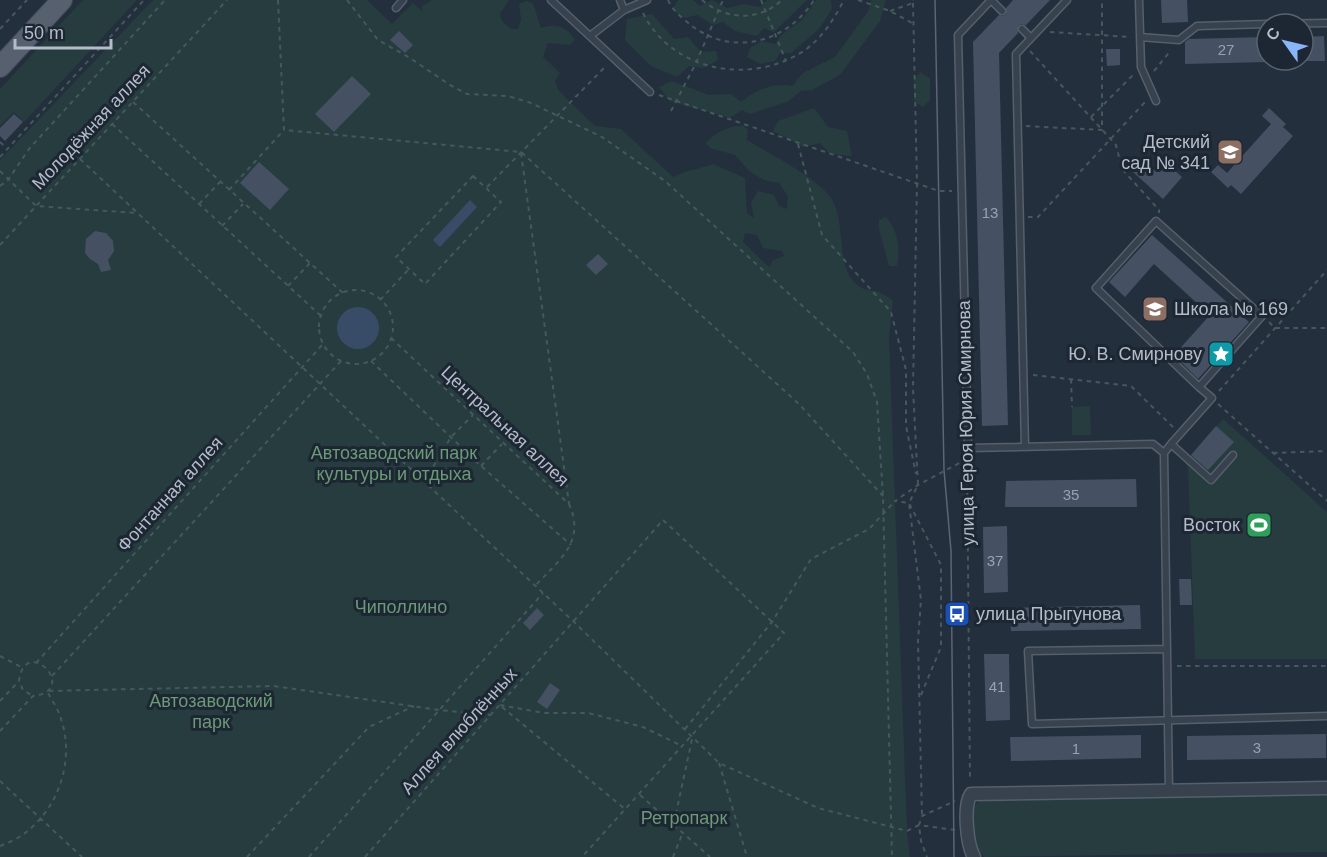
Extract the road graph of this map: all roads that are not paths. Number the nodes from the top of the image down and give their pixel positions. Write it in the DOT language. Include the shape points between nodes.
graph roads {
  1 [pos="62,0"];
  2 [pos="403,0"];
  3 [pos="551,0"];
  4 [pos="620,0"];
  5 [pos="647,0"];
  6 [pos="991,0"];
  7 [pos="1067,0"];
  8 [pos="1139,0"];
  9 [pos="396,8"];
  10 [pos="624,10"];
  11 [pos="1002,11"];
  12 [pos="1255,24"];
  13 [pos="1022,30"];
  14 [pos="590,36"];
  15 [pos="1140,37"];
  16 [pos="1031,38"];
  17 [pos="0,67"];
  18 [pos="650,92"];
  19 [pos="1156,101"];
  20 [pos="1199,387"];
  21 [pos="1171,444"];
  22 [pos="1025,447"];
  23 [pos="1164,453"];
  24 [pos="1233,455"];
  25 [pos="1167,649"];
  26 [pos="1327,716"];
  27 [pos="1168,719"];
  28 [pos="1327,788"];
  29 [pos="1169,791"];
  30 [pos="974,857"];
  1 -- 17 [label="main road"];
  2 -- 9 [label="lane"];
  3 -- 14 [label="lane"];
  4 -- 10 [label="lane"];
  5 -- 10 [label="lane"];
  6 -- 11 [label="lane"];
  6 -- 22 [label="lane, улица Героя Юрия Смирнова" via="958,35 968,448"];
  7 -- 16 [label="lane"];
  8 -- 15 [label="lane"];
  10 -- 14 [label="lane"];
  12 -- 15 [label="lane" via="1197,26 1179,40"];
  13 -- 16 [label="lane"];
  14 -- 18 [label="lane"];
  15 -- 19 [label="lane" via="1141,67"];
  16 -- 22 [label="lane" via="1016,54"];
  20 -- 20 [label="lane" via="1096,288 1156,221 1262,316"];
  20 -- 21 [label="lane" via="1212,398"];
  21 -- 23 [label="lane"];
  21 -- 24 [label="lane" via="1211,480"];
  22 -- 23 [label="lane" via="1153,444"];
  23 -- 25 [label="lane"];
  25 -- 27 [label="lane"];
  25 -- 27 [label="lane" via="1028,651 1032,724"];
  26 -- 27 [label="lane"];
  27 -- 29 [label="lane"];
  28 -- 29 [label="street"];
  29 -- 30 [label="street" via="969,797 969,849"];
}
